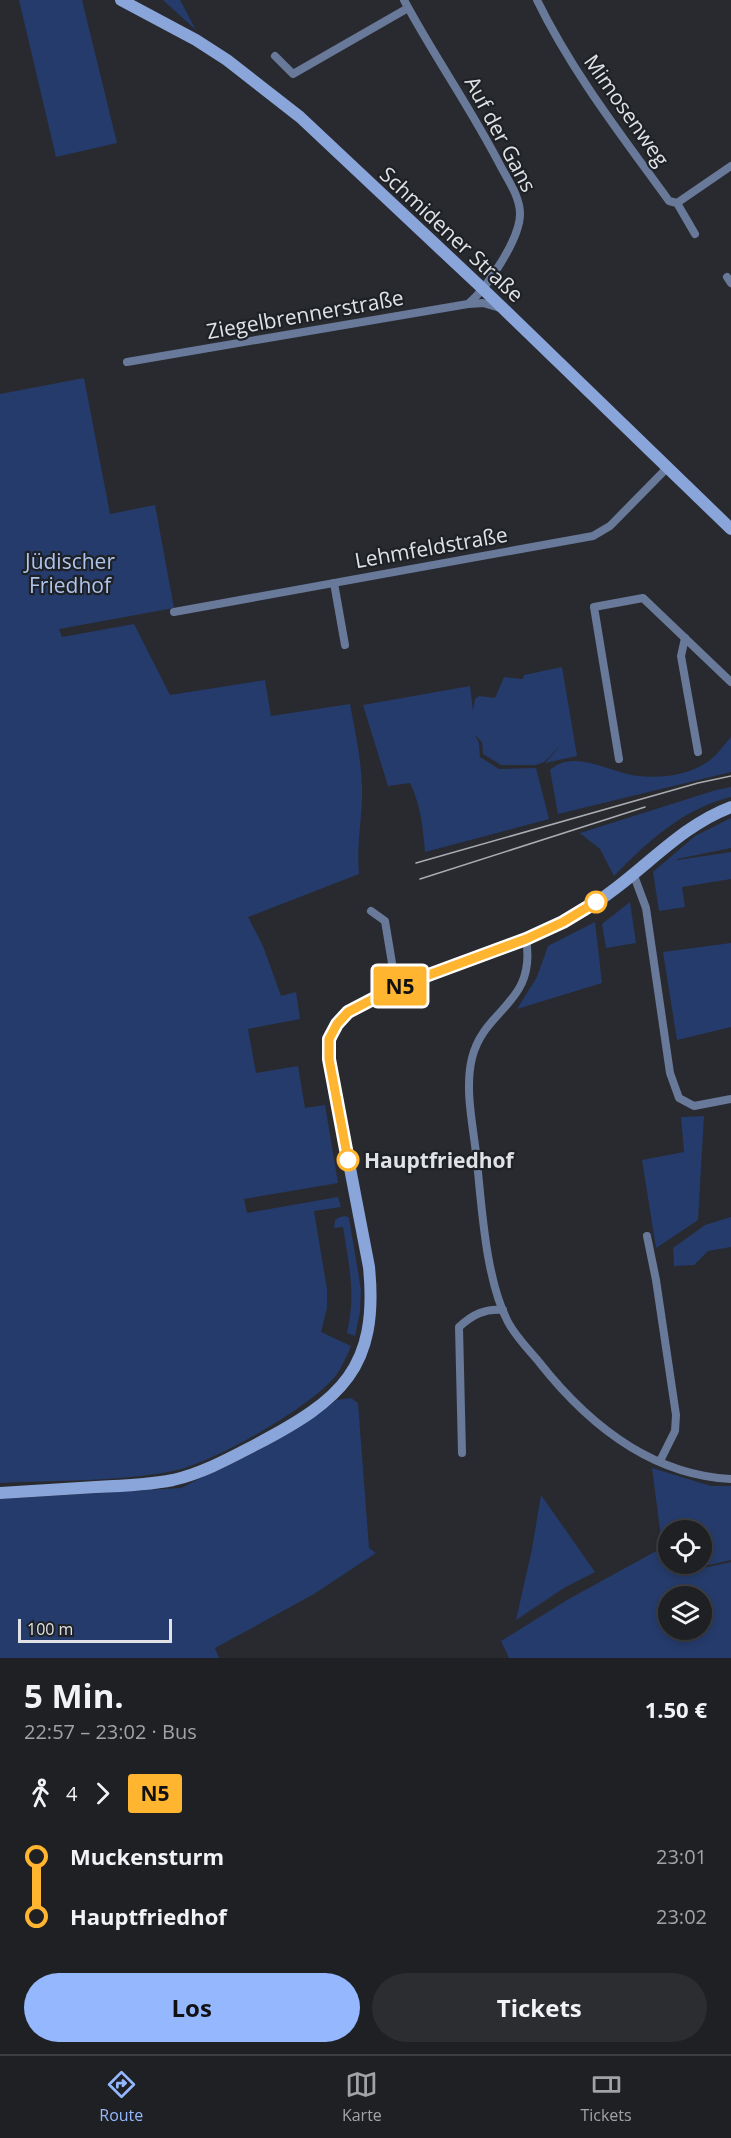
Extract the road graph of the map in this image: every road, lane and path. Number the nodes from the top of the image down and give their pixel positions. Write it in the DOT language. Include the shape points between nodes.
graph roads {
  1 [pos="121,0"];
  2 [pos="537,0"];
  3 [pos="406,4"];
  4 [pos="275,56"];
  5 [pos="731,166"];
  6 [pos="677,204"];
  7 [pos="695,234"];
  8 [pos="482,288"];
  9 [pos="468,304"];
  10 [pos="504,309"];
  11 [pos="127,362"];
  12 [pos="668,467"];
  13 [pos="731,529"];
  14 [pos="334,583"];
  15 [pos="174,612"];
  16 [pos="685,638"];
  17 [pos="345,645"];
  18 [pos="731,682"];
  19 [pos="698,752"];
  20 [pos="619,759"];
  21 [pos="731,807"];
  22 [pos="633,873"];
  23 [pos="371,911"];
  24 [pos="526,939"];
  25 [pos="396,987"];
  26 [pos="731,1099"];
  27 [pos="647,1236"];
  28 [pos="503,1310"];
  29 [pos="462,1454"];
  30 [pos="660,1461"];
  31 [pos="731,1479"];
  32 [pos="0,1493"];
  1 -- 8 [label="street, Schmidener Straße" via="196,40 264,87"];
  2 -- 6 [label="street, Mimosenweg" via="574,67 669,201"];
  3 -- 4 [label="street" via="292,74"];
  3 -- 8 [label="street, Auf der Gans" via="477,120 517,197 518,229 511,247"];
  5 -- 6 [label="street"];
  6 -- 7 [label="street, Mimosenweg"];
  8 -- 9 [label="street"];
  8 -- 10 [label="street, Schmidener Straße"];
  9 -- 10 [label="street, Ziegelbrennerstraße" via="483,303"];
  9 -- 11 [label="street, Ziegelbrennerstraße"];
  10 -- 12 [label="street, Schmidener Straße"];
  12 -- 13 [label="street, Schmidener Straße"];
  12 -- 14 [label="street, Lehmfeldstraße" via="610,526 593,536"];
  14 -- 15 [label="street, Lehmfeldstraße"];
  14 -- 17 [label="street"];
  16 -- 18 [label="street"];
  16 -- 19 [label="street" via="681,656"];
  16 -- 20 [label="street" via="643,598 594,607"];
  21 -- 22 [label="street" via="690,828"];
  22 -- 24 [label="street" via="563,922"];
  22 -- 26 [label="street" via="646,908 670,1073 678,1098 694,1106"];
  23 -- 25 [label="street" via="385,921"];
  24 -- 25 [label="street"];
  24 -- 28 [label="street" via="528,960 521,987 480,1037 472,1058 469,1089 489,1256"];
  25 -- 32 [label="street" via="348,1012 329,1039 329,1059 372,1294 364,1347 342,1386 304,1418 194,1474 135,1485"];
  27 -- 30 [label="street" via="676,1416 675,1431"];
  28 -- 29 [label="street" via="492,1309 471,1316 459,1327"];
  28 -- 30 [label="street" via="522,1341 569,1396 606,1431"];
  30 -- 31 [label="street"];
}
